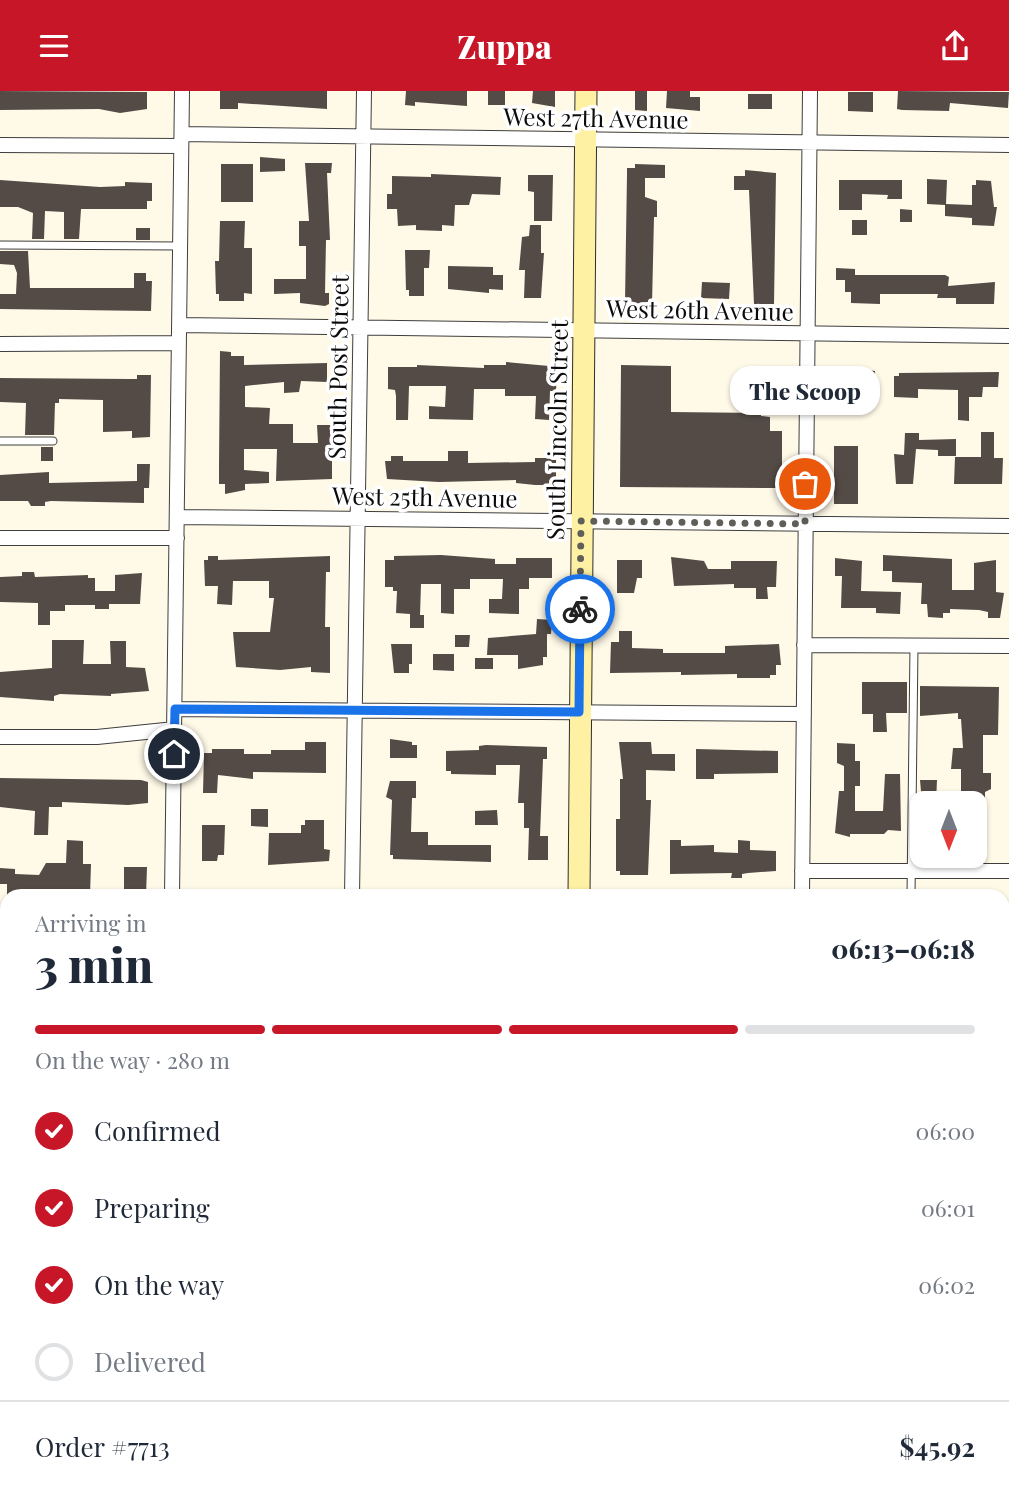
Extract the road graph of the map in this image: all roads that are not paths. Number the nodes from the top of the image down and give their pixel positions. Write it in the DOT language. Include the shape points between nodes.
graph roads {
  1 [pos="182,91"];
  2 [pos="364,91"];
  3 [pos="586,91"];
  4 [pos="810,91"];
  5 [pos="364,136"];
  6 [pos="585,139"];
  7 [pos="181,140"];
  8 [pos="809,142"];
  9 [pos="0,145"];
  10 [pos="1009,145"];
  11 [pos="0,245"];
  12 [pos="180,246"];
  13 [pos="180,325"];
  14 [pos="361,326"];
  15 [pos="584,330"];
  16 [pos="807,333"];
  17 [pos="1009,336"];
  18 [pos="179,342"];
  19 [pos="0,344"];
  20 [pos="0,441"];
  21 [pos="53,441"];
  22 [pos="177,517"];
  23 [pos="358,518"];
  24 [pos="581,521"];
  25 [pos="805,524"];
  26 [pos="1009,526"];
  27 [pos="0,538"];
  28 [pos="177,538"];
  29 [pos="804,645"];
  30 [pos="914,645"];
  31 [pos="1009,646"];
  32 [pos="175,709"];
  33 [pos="355,709"];
  34 [pos="579,712"];
  35 [pos="804,714"];
  36 [pos="175,729"];
  37 [pos="0,737"];
  38 [pos="802,870"];
  39 [pos="911,870"];
  40 [pos="1009,871"];
  41 [pos="173,889"];
  42 [pos="352,889"];
  43 [pos="579,889"];
  44 [pos="802,889"];
  45 [pos="911,889"];
  1 -- 7 [label="street"];
  2 -- 5 [label="street, South Post Street"];
  3 -- 6 [label="street, South Lincoln Street"];
  4 -- 8 [label="street"];
  5 -- 6 [label="street, West 27th Avenue"];
  5 -- 7 [label="street, West 27th Avenue"];
  5 -- 14 [label="street, South Post Street"];
  6 -- 8 [label="street, West 27th Avenue"];
  6 -- 15 [label="street, South Lincoln Street"];
  7 -- 9 [label="street, West 27th Avenue"];
  7 -- 12 [label="street"];
  8 -- 10 [label="street, West 27th Avenue"];
  8 -- 16 [label="street"];
  11 -- 12 [label="lane"];
  12 -- 13 [label="street"];
  13 -- 14 [label="street, West 26th Avenue"];
  13 -- 18 [label="street"];
  14 -- 15 [label="street, West 26th Avenue"];
  14 -- 23 [label="street, South Post Street"];
  15 -- 16 [label="street, West 26th Avenue"];
  15 -- 24 [label="street, South Lincoln Street"];
  16 -- 17 [label="street, West 26th Avenue"];
  16 -- 25 [label="street"];
  18 -- 19 [label="street"];
  18 -- 22 [label="street"];
  20 -- 21 [label="lane"];
  22 -- 23 [label="street, West 25th Avenue"];
  22 -- 28 [label="street"];
  23 -- 24 [label="street, West 25th Avenue"];
  23 -- 33 [label="street, South Post Street"];
  24 -- 25 [label="street, West 25th Avenue"];
  24 -- 34 [label="street, South Lincoln Street"];
  25 -- 26 [label="street, West 25th Avenue"];
  25 -- 29 [label="street"];
  27 -- 28 [label="street"];
  28 -- 32 [label="street"];
  29 -- 30 [label="street"];
  29 -- 35 [label="street"];
  30 -- 31 [label="street"];
  30 -- 39 [label="lane"];
  32 -- 33 [label="street"];
  32 -- 36 [label="street"];
  33 -- 34 [label="street"];
  33 -- 42 [label="street, South Post Street"];
  34 -- 35 [label="street"];
  34 -- 43 [label="street, South Lincoln Street"];
  35 -- 38 [label="street"];
  36 -- 37 [label="street" via="97,737"];
  36 -- 41 [label="street"];
  38 -- 39 [label="street"];
  38 -- 44 [label="street"];
  39 -- 40 [label="street"];
  39 -- 45 [label="lane"];
}
